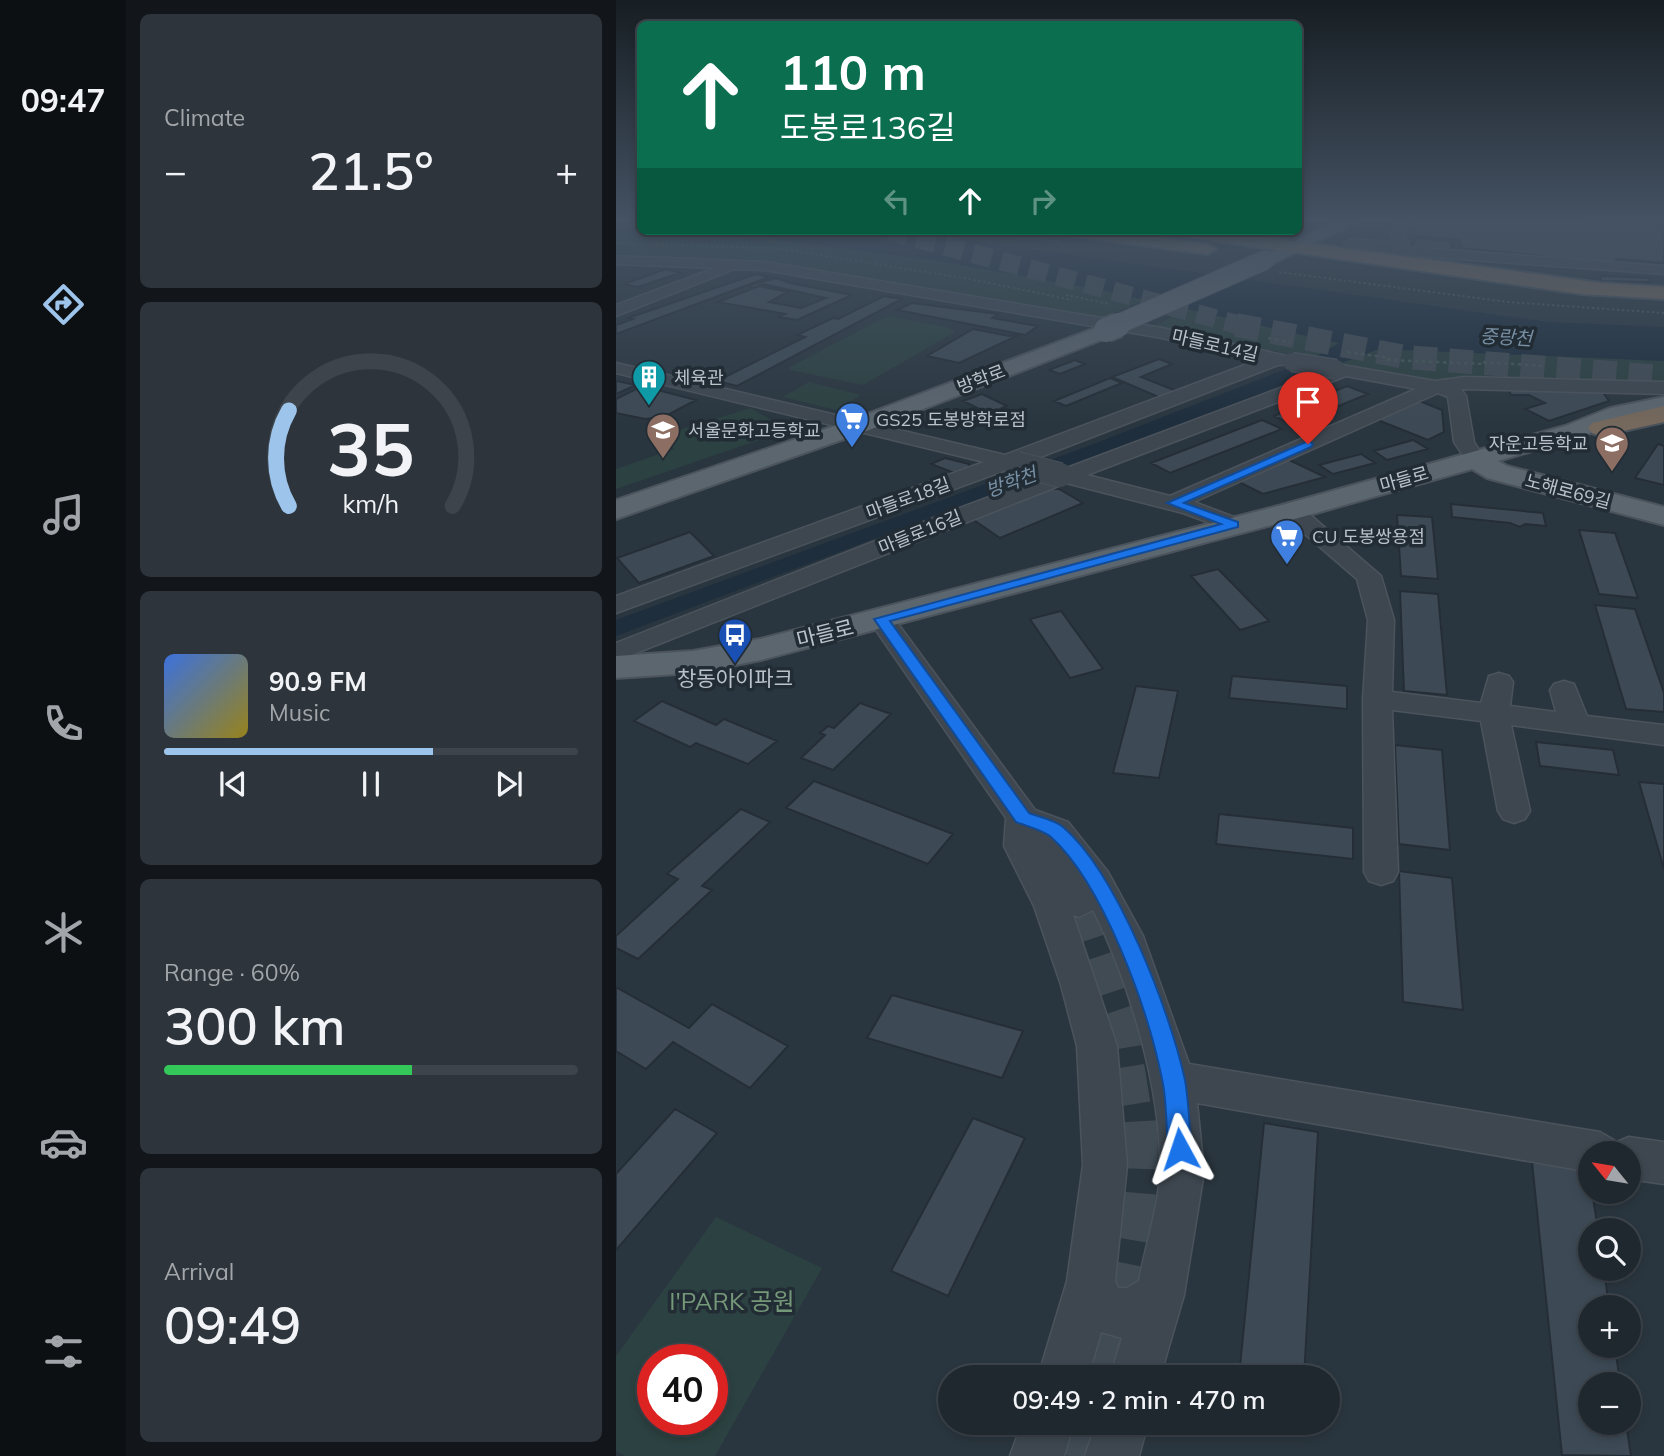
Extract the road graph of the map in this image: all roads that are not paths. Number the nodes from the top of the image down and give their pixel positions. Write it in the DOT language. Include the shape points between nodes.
graph roads {
  1 [pos="677,288"];
  2 [pos="895,288"];
  3 [pos="960,288"];
  4 [pos="1213,288"];
  5 [pos="1590,288"];
  6 [pos="1593,288"];
  7 [pos="1607,290"];
  8 [pos="1664,293"];
  9 [pos="616,311"];
  10 [pos="1087,312"];
  11 [pos="1284,360"];
  12 [pos="616,368"];
  13 [pos="1340,370"];
  14 [pos="1439,386"];
  15 [pos="1664,388"];
  16 [pos="1664,404"];
  17 [pos="1664,414"];
  18 [pos="1664,421"];
  19 [pos="855,428"];
  20 [pos="1587,430"];
  21 [pos="1475,459"];
  22 [pos="1012,463"];
  23 [pos="1064,476"];
  24 [pos="1173,503"];
  25 [pos="616,510"];
  26 [pos="1292,511"];
  27 [pos="1664,516"];
  28 [pos="1234,524"];
  29 [pos="616,605"];
  30 [pos="881,619"];
  31 [pos="616,653"];
  32 [pos="616,667"];
  33 [pos="1499,682"];
  34 [pos="1564,690"];
  35 [pos="1377,699"];
  36 [pos="1494,715"];
  37 [pos="1575,724"];
  38 [pos="1664,735"];
  39 [pos="1514,811"];
  40 [pos="1022,818"];
  41 [pos="1381,872"];
  42 [pos="1079,903"];
  43 [pos="1174,1080"];
  44 [pos="1578,1149"];
  45 [pos="1642,1160"];
  46 [pos="1664,1163"];
  47 [pos="1091,1281"];
  48 [pos="1160,1295"];
  49 [pos="1066,1365"];
  50 [pos="1139,1365"];
  51 [pos="1044,1435"];
  52 [pos="1118,1435"];
  53 [pos="1037,1456"];
  54 [pos="1112,1456"];
  1 -- 9 [label="street"];
  2 -- 11 [label="street, 마들로14길" via="1161,333"];
  3 -- 10 [label="street"];
  4 -- 19 [label="main road, 방학로, bridge"];
  5 -- 7 [label="highway"];
  6 -- 7 [label="highway"];
  7 -- 8 [label="highway"];
  11 -- 13 [label="street, 마들로14길, bridge"];
  11 -- 22 [label="street, 마들로18길"];
  12 -- 19 [label="street" via="829,417"];
  13 -- 14 [label="street, 마들로14길"];
  13 -- 23 [label="street, 마들로16길"];
  14 -- 15 [label="street"];
  14 -- 21 [label="street" via="1457,396 1464,442"];
  14 -- 24 [label="street"];
  16 -- 20 [label="main road, 마들로" via="1619,413"];
  17 -- 20 [label="highway"];
  18 -- 20 [label="main road, 마들로"];
  19 -- 22 [label="street"];
  19 -- 25 [label="main road, 방학로"];
  20 -- 21 [label="main road, 마들로"];
  21 -- 26 [label="main road, 마들로"];
  21 -- 27 [label="main road, 노해로69길" via="1497,472"];
  22 -- 23 [label="street, bridge"];
  22 -- 29 [label="street, 마들로18길"];
  23 -- 24 [label="street"];
  23 -- 31 [label="street, 마들로16길"];
  24 -- 28 [label="street"];
  26 -- 28 [label="main road, 마들로"];
  26 -- 35 [label="street" via="1369,576 1381,620"];
  28 -- 30 [label="main road, 마들로"];
  30 -- 32 [label="main road, 마들로" via="715,659"];
  30 -- 40 [label="street"];
  33 -- 36 [label="street"];
  34 -- 37 [label="street"];
  35 -- 36 [label="street"];
  35 -- 41 [label="street"];
  36 -- 37 [label="street"];
  36 -- 39 [label="street"];
  37 -- 38 [label="street"];
  40 -- 42 [label="street"];
  40 -- 43 [label="street" via="1056,831 1096,881 1125,936"];
  40 -- 47 [label="street" via="1021,846 1052,906 1097,1046 1105,1164"];
  43 -- 44 [label="street"];
  43 -- 48 [label="street" via="1182,1172"];
  45 -- 46 [label="street"];
  47 -- 48 [label="street" via="1100,1305 1116,1314 1134,1312"];
  47 -- 49 [label="street"];
  48 -- 50 [label="street"];
  51 -- 53 [label="street"];
  52 -- 54 [label="street"];
}
